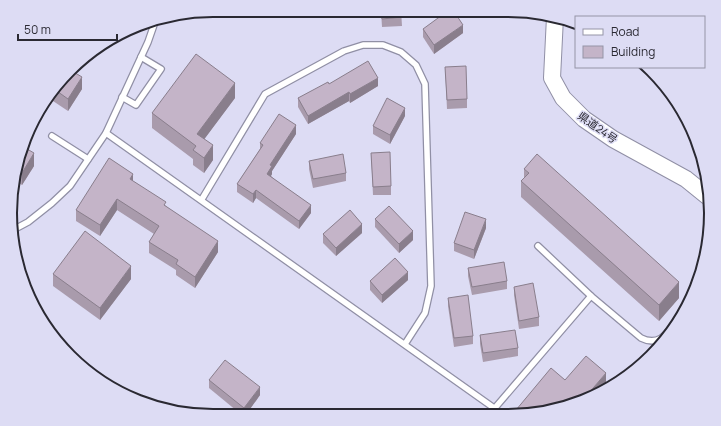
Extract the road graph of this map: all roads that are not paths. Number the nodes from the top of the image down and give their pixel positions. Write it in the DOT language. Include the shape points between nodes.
graph roads {
  1 [pos="555,23"];
  2 [pos="154,26"];
  3 [pos="141,57"];
  4 [pos="122,97"];
  5 [pos="106,133"];
  6 [pos="52,136"];
  7 [pos="88,159"];
  8 [pos="703,193"];
  9 [pos="202,199"];
  10 [pos="17,228"];
  11 [pos="538,246"];
  12 [pos="591,296"];
  13 [pos="656,341"];
  14 [pos="405,344"];
  15 [pos="494,408"];
  1 -- 8 [label="main road, 県道24号" via="552,78 563,98 584,119 613,139 686,179"];
  2 -- 3 [label="lane"];
  3 -- 4 [label="lane"];
  3 -- 4 [label="lane" via="162,69 136,105"];
  4 -- 5 [label="lane"];
  5 -- 7 [label="lane"];
  5 -- 9 [label="lane"];
  6 -- 7 [label="lane"];
  7 -- 10 [label="lane" via="70,186 28,222"];
  9 -- 14 [label="lane"];
  9 -- 14 [label="lane" via="265,94 344,51 364,45 383,45 401,52 416,65 425,84 431,286 425,313"];
  11 -- 12 [label="lane"];
  12 -- 13 [label="lane" via="640,338 648,342"];
  12 -- 15 [label="lane"];
  14 -- 15 [label="lane"];
}
